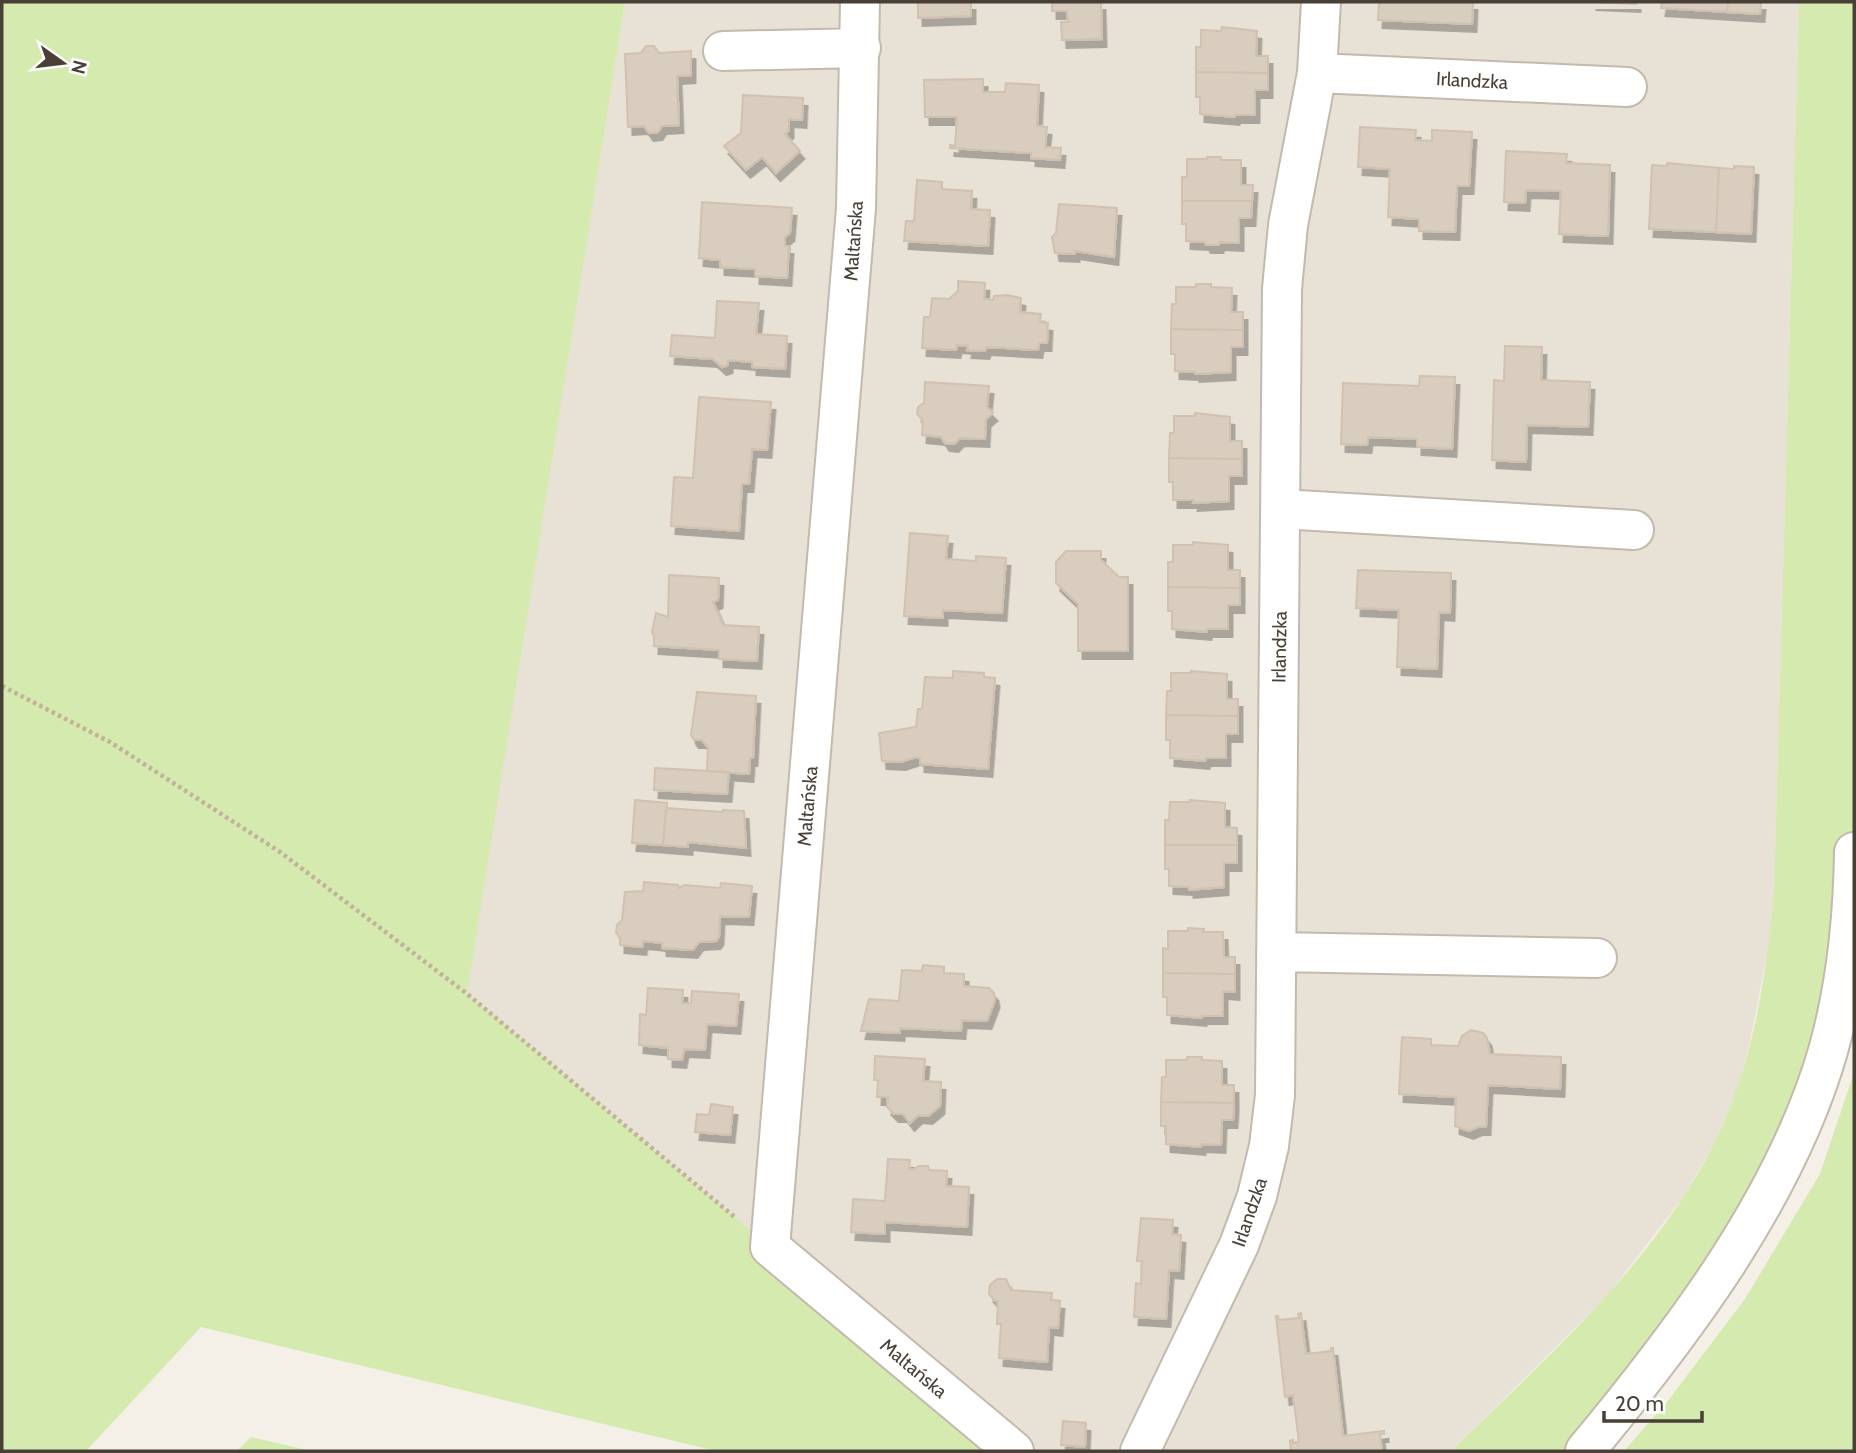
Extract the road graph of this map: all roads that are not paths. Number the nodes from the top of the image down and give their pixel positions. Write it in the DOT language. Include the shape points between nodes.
graph roads {
  1 [pos="860,2"];
  2 [pos="1321,2"];
  3 [pos="860,48"];
  4 [pos="723,51"];
  5 [pos="1317,73"];
  6 [pos="1627,87"];
  7 [pos="1280,509"];
  8 [pos="1634,530"];
  9 [pos="1854,852"];
  10 [pos="1276,952"];
  11 [pos="1597,958"];
  12 [pos="1014,1451"];
  13 [pos="1140,1451"];
  14 [pos="1585,1451"];
  1 -- 3 [label="street, Maltańska"];
  2 -- 5 [label="street, Irlandzka"];
  3 -- 4 [label="street"];
  3 -- 12 [label="street, Maltańska" via="856,208 770,1247"];
  5 -- 6 [label="street, Irlandzka"];
  5 -- 7 [label="street, Irlandzka" via="1284,258"];
  7 -- 8 [label="street"];
  7 -- 10 [label="street, Irlandzka"];
  9 -- 14 [label="street" via="1842,986 1828,1051 1803,1122 1745,1236 1673,1341"];
  10 -- 11 [label="street"];
  10 -- 13 [label="street, Irlandzka" via="1275,1095 1258,1196"];
}
